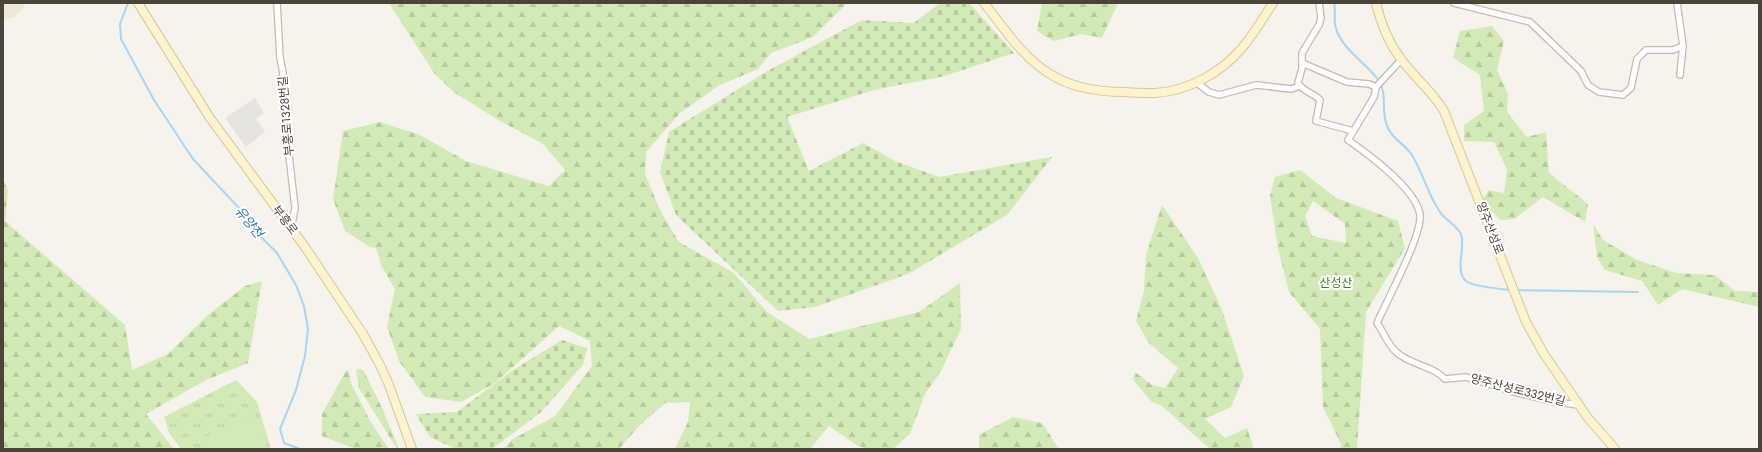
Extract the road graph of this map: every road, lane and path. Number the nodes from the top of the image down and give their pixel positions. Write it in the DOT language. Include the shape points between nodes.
graph roads {
  1 [pos="138,3"];
  2 [pos="277,3"];
  3 [pos="984,3"];
  4 [pos="1273,3"];
  5 [pos="1319,3"];
  6 [pos="1371,3"];
  7 [pos="1376,3"];
  8 [pos="1454,3"];
  9 [pos="1677,3"];
  10 [pos="1380,19"];
  11 [pos="1683,46"];
  12 [pos="1401,60"];
  13 [pos="1302,63"];
  14 [pos="1680,75"];
  15 [pos="1196,82"];
  16 [pos="1300,86"];
  17 [pos="1377,87"];
  18 [pos="1353,131"];
  19 [pos="291,229"];
  20 [pos="1579,405"];
  21 [pos="412,449"];
  22 [pos="1615,449"];
  1 -- 19 [label="street, 부흥로" via="210,118"];
  2 -- 19 [label="street, 부흥로1328번길" via="283,72 281,85 295,208"];
  3 -- 15 [label="street" via="1029,58 1050,74 1081,88 1156,93"];
  4 -- 15 [label="street" via="1242,48 1223,66"];
  5 -- 13 [label="street" via="1321,18 1302,53"];
  6 -- 10 [label="street" via="1375,15"];
  7 -- 10 [label="street, 양주산성로"];
  8 -- 11 [label="street" via="1530,22 1581,71 1588,85 1599,92 1623,95 1631,88 1637,59 1646,50 1673,50"];
  9 -- 11 [label="street"];
  10 -- 12 [label="street, 양주산성로" via="1387,38"];
  11 -- 14 [label="street"];
  12 -- 17 [label="street"];
  12 -- 20 [label="street, 양주산성로" via="1432,93 1444,111 1526,322"];
  13 -- 16 [label="street" via="1298,83"];
  13 -- 17 [label="street" via="1347,82"];
  15 -- 16 [label="street" via="1218,95 1256,85 1291,89"];
  16 -- 18 [label="street" via="1320,100 1316,121"];
  17 -- 18 [label="street" via="1374,97"];
  18 -- 20 [label="street, 양주산성로332번길" via="1348,140 1371,156 1411,195 1420,215 1412,247 1377,323 1395,351 1416,364 1438,372 1445,379 1466,377 1510,391"];
  19 -- 21 [label="street, 부흥로" via="337,293 380,365 398,406"];
  20 -- 22 [label="street, 양주산성로"];
}
